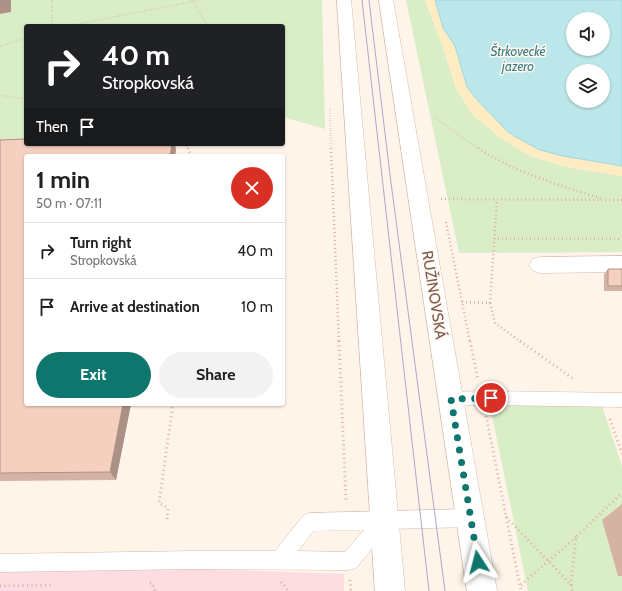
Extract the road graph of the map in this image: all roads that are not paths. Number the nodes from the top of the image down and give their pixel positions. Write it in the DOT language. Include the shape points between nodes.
graph roads {
  1 [pos="344,0"];
  2 [pos="386,0"];
  3 [pos="622,264"];
  4 [pos="540,265"];
  5 [pos="451,399"];
  6 [pos="622,400"];
  7 [pos="471,518"];
  8 [pos="384,520"];
  9 [pos="280,560"];
  10 [pos="0,563"];
  11 [pos="390,591"];
  12 [pos="482,591"];
  1 -- 8 [label="street"];
  2 -- 5 [label="street, RUŽINOVSKÁ"];
  3 -- 4 [label="street"];
  5 -- 6 [label="lane"];
  5 -- 7 [label="street, RUŽINOVSKÁ"];
  7 -- 8 [label="lane"];
  7 -- 12 [label="street, RUŽINOVSKÁ"];
  8 -- 9 [label="lane" via="309,522"];
  8 -- 9 [label="lane" via="349,561"];
  8 -- 11 [label="street"];
  9 -- 10 [label="lane"];
}
